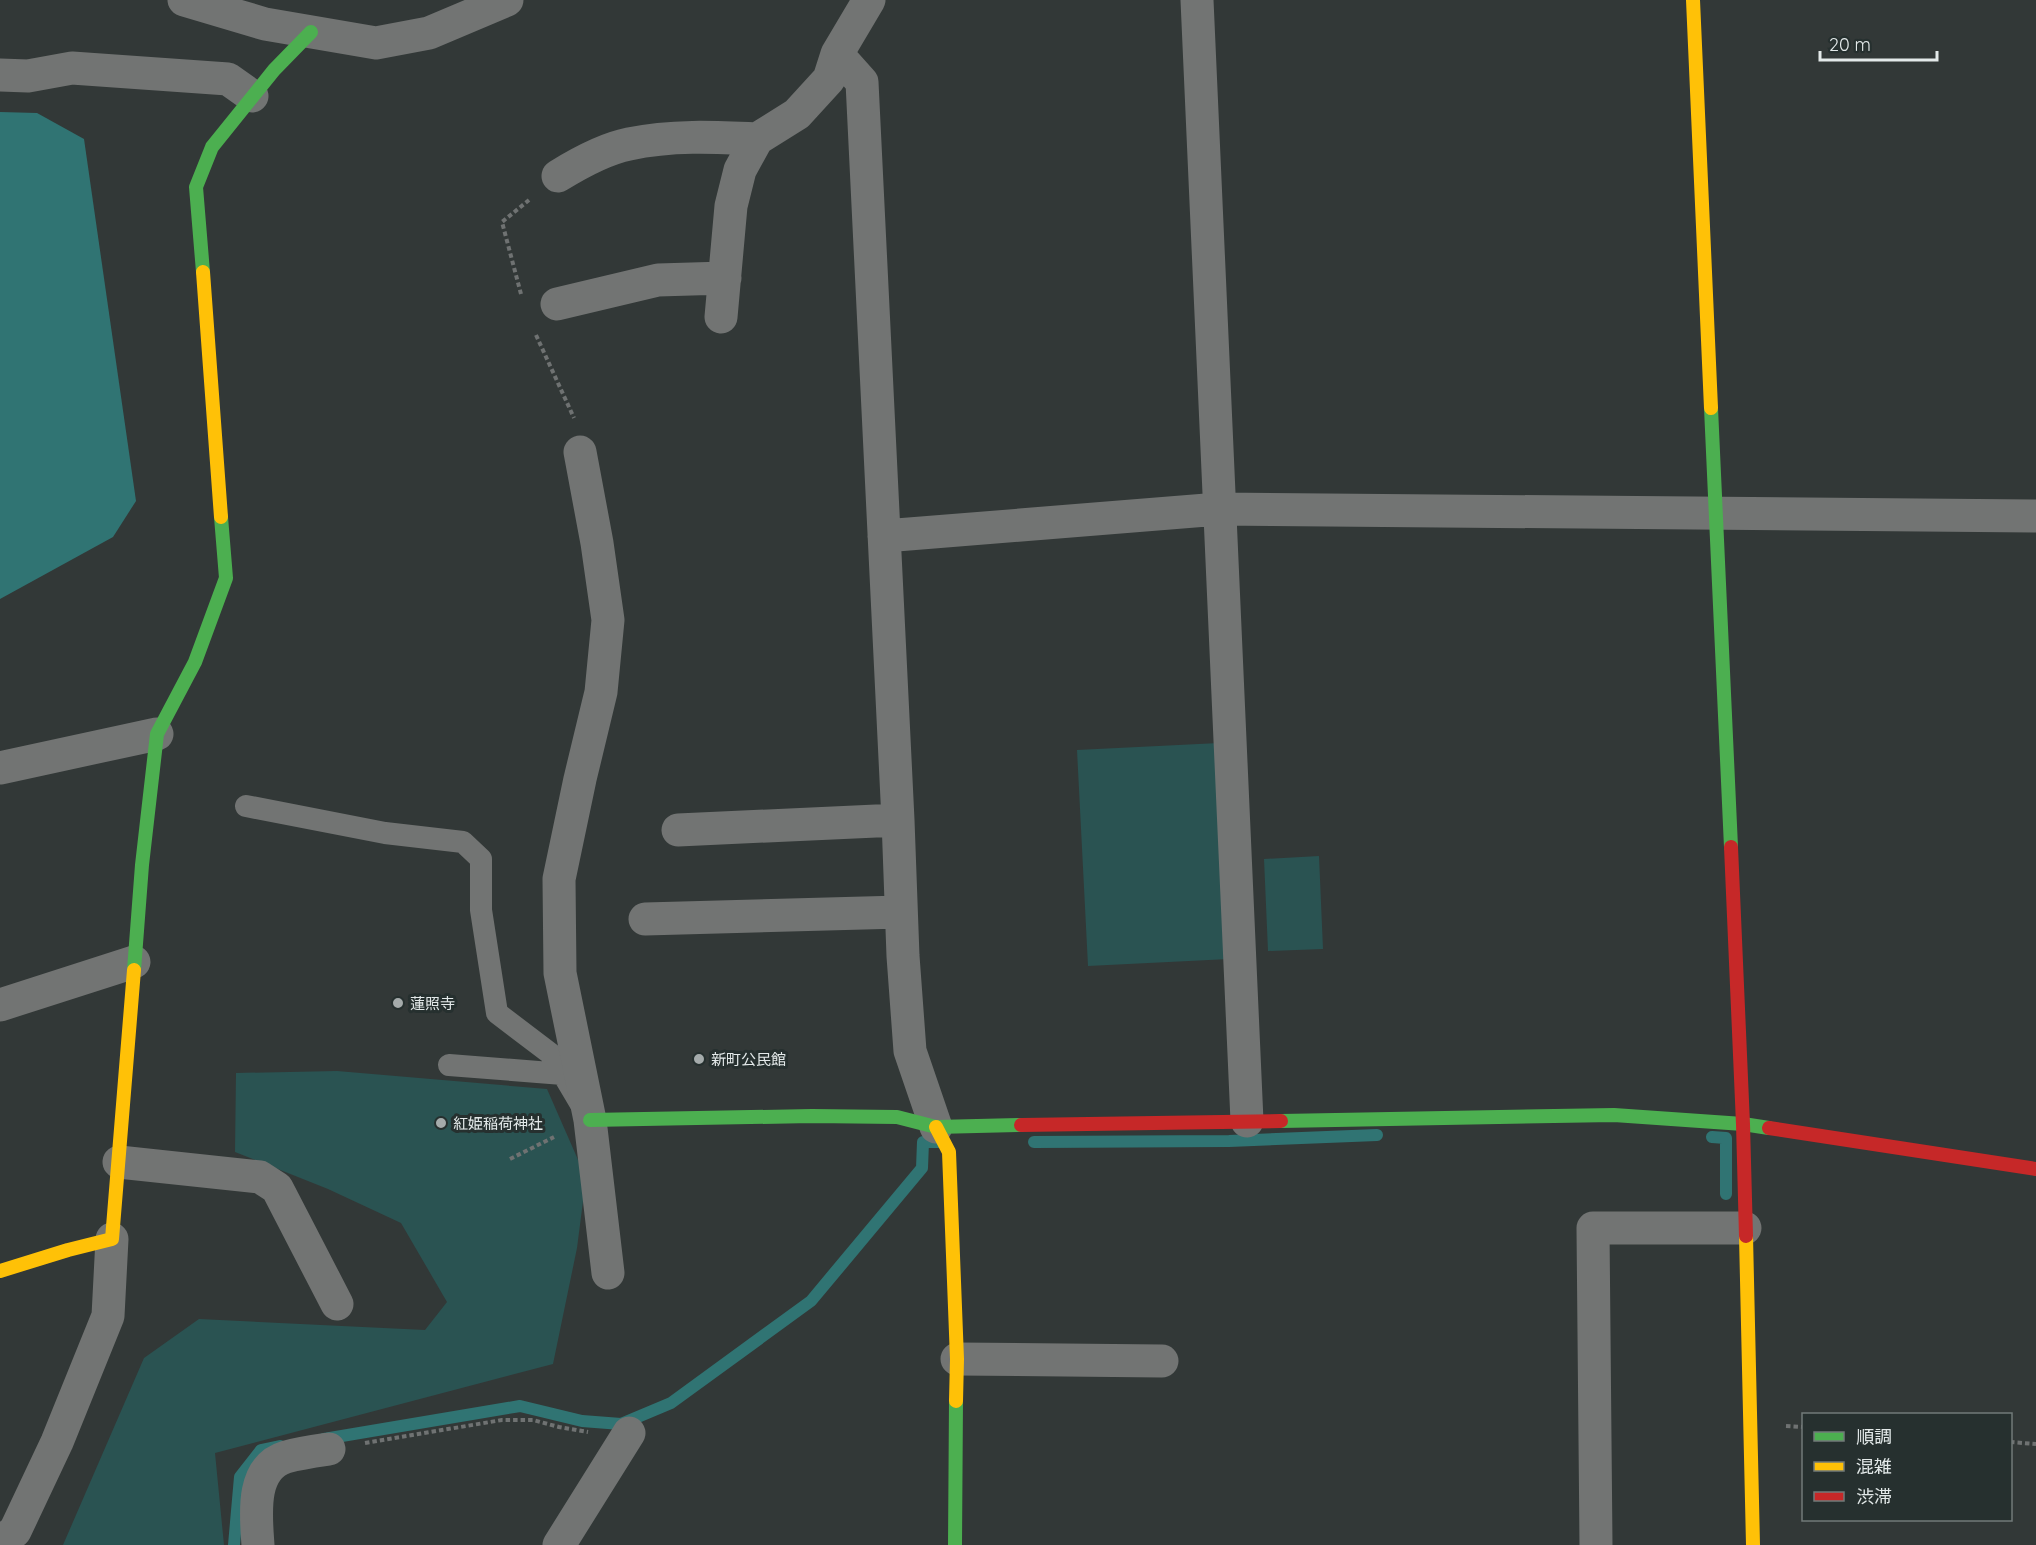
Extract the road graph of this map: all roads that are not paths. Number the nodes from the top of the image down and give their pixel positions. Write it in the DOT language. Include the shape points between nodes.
graph roads {
  1 [pos="184,0"];
  2 [pos="507,0"];
  3 [pos="869,0"];
  4 [pos="1197,0"];
  5 [pos="1693,0"];
  6 [pos="223,6"];
  7 [pos="311,32"];
  8 [pos="837,54"];
  9 [pos="0,75"];
  10 [pos="252,96"];
  11 [pos="757,139"];
  12 [pos="558,176"];
  13 [pos="725,278"];
  14 [pos="557,304"];
  15 [pos="721,317"];
  16 [pos="580,452"];
  17 [pos="1220,509"];
  18 [pos="1716,514"];
  19 [pos="2036,516"];
  20 [pos="884,536"];
  21 [pos="157,734"];
  22 [pos="0,768"];
  23 [pos="246,806"];
  24 [pos="898,820"];
  25 [pos="678,830"];
  26 [pos="901,912"];
  27 [pos="645,919"];
  28 [pos="134,962"];
  29 [pos="0,1005"];
  30 [pos="449,1065"];
  31 [pos="562,1074"];
  32 [pos="590,1120"];
  33 [pos="1247,1122"];
  34 [pos="1743,1124"];
  35 [pos="936,1127"];
  36 [pos="119,1162"];
  37 [pos="2036,1169"];
  38 [pos="1745,1228"];
  39 [pos="112,1239"];
  40 [pos="0,1271"];
  41 [pos="608,1273"];
  42 [pos="337,1304"];
  43 [pos="957,1359"];
  44 [pos="1162,1361"];
  45 [pos="630,1433"];
  46 [pos="328,1449"];
  47 [pos="0,1543"];
  48 [pos="258,1545"];
  49 [pos="559,1545"];
  50 [pos="956,1545"];
  51 [pos="1596,1545"];
  52 [pos="1752,1545"];
  1 -- 6 [label="street"];
  2 -- 7 [label="street" via="429,33 376,43"];
  3 -- 8 [label="street"];
  4 -- 17 [label="street"];
  5 -- 18 [label="street"];
  6 -- 7 [label="street" via="265,24"];
  7 -- 10 [label="street"];
  8 -- 11 [label="street" via="829,79 797,114"];
  8 -- 20 [label="street" via="862,82"];
  9 -- 10 [label="street" via="28,76 72,68 228,79"];
  10 -- 21 [label="street" via="212,147 196,187 226,578 195,662"];
  11 -- 12 [label="street" via="696,136 627,144 583,161"];
  11 -- 13 [label="street" via="740,170 731,206"];
  13 -- 14 [label="street" via="658,280"];
  13 -- 15 [label="street"];
  16 -- 32 [label="street" via="608,620 602,692 560,879 560,973"];
  17 -- 18 [label="street"];
  17 -- 20 [label="street"];
  17 -- 33 [label="street"];
  18 -- 19 [label="street"];
  18 -- 34 [label="street"];
  20 -- 24 [label="street"];
  21 -- 22 [label="street"];
  21 -- 28 [label="street"];
  23 -- 31 [label="lane" via="463,842 481,859 481,910 497,1013 550,1053"];
  24 -- 25 [label="street"];
  24 -- 26 [label="street"];
  26 -- 27 [label="street"];
  26 -- 35 [label="street" via="910,1051"];
  28 -- 29 [label="street"];
  28 -- 36 [label="street"];
  30 -- 31 [label="lane"];
  31 -- 32 [label="lane"];
  32 -- 35 [label="street" via="897,1117"];
  32 -- 41 [label="street"];
  33 -- 34 [label="street" via="1614,1115"];
  33 -- 35 [label="street"];
  34 -- 37 [label="street"];
  34 -- 38 [label="street"];
  35 -- 43 [label="street" via="949,1152"];
  36 -- 39 [label="street"];
  36 -- 42 [label="street" via="260,1177 277,1188"];
  38 -- 51 [label="street" via="1593,1228"];
  38 -- 52 [label="street"];
  39 -- 40 [label="street"];
  39 -- 47 [label="street" via="108,1316 57,1442 15,1530"];
  43 -- 44 [label="street"];
  43 -- 50 [label="street"];
  45 -- 49 [label="street"];
  46 -- 48 [label="street" via="284,1457 271,1465 257,1494"];
}
